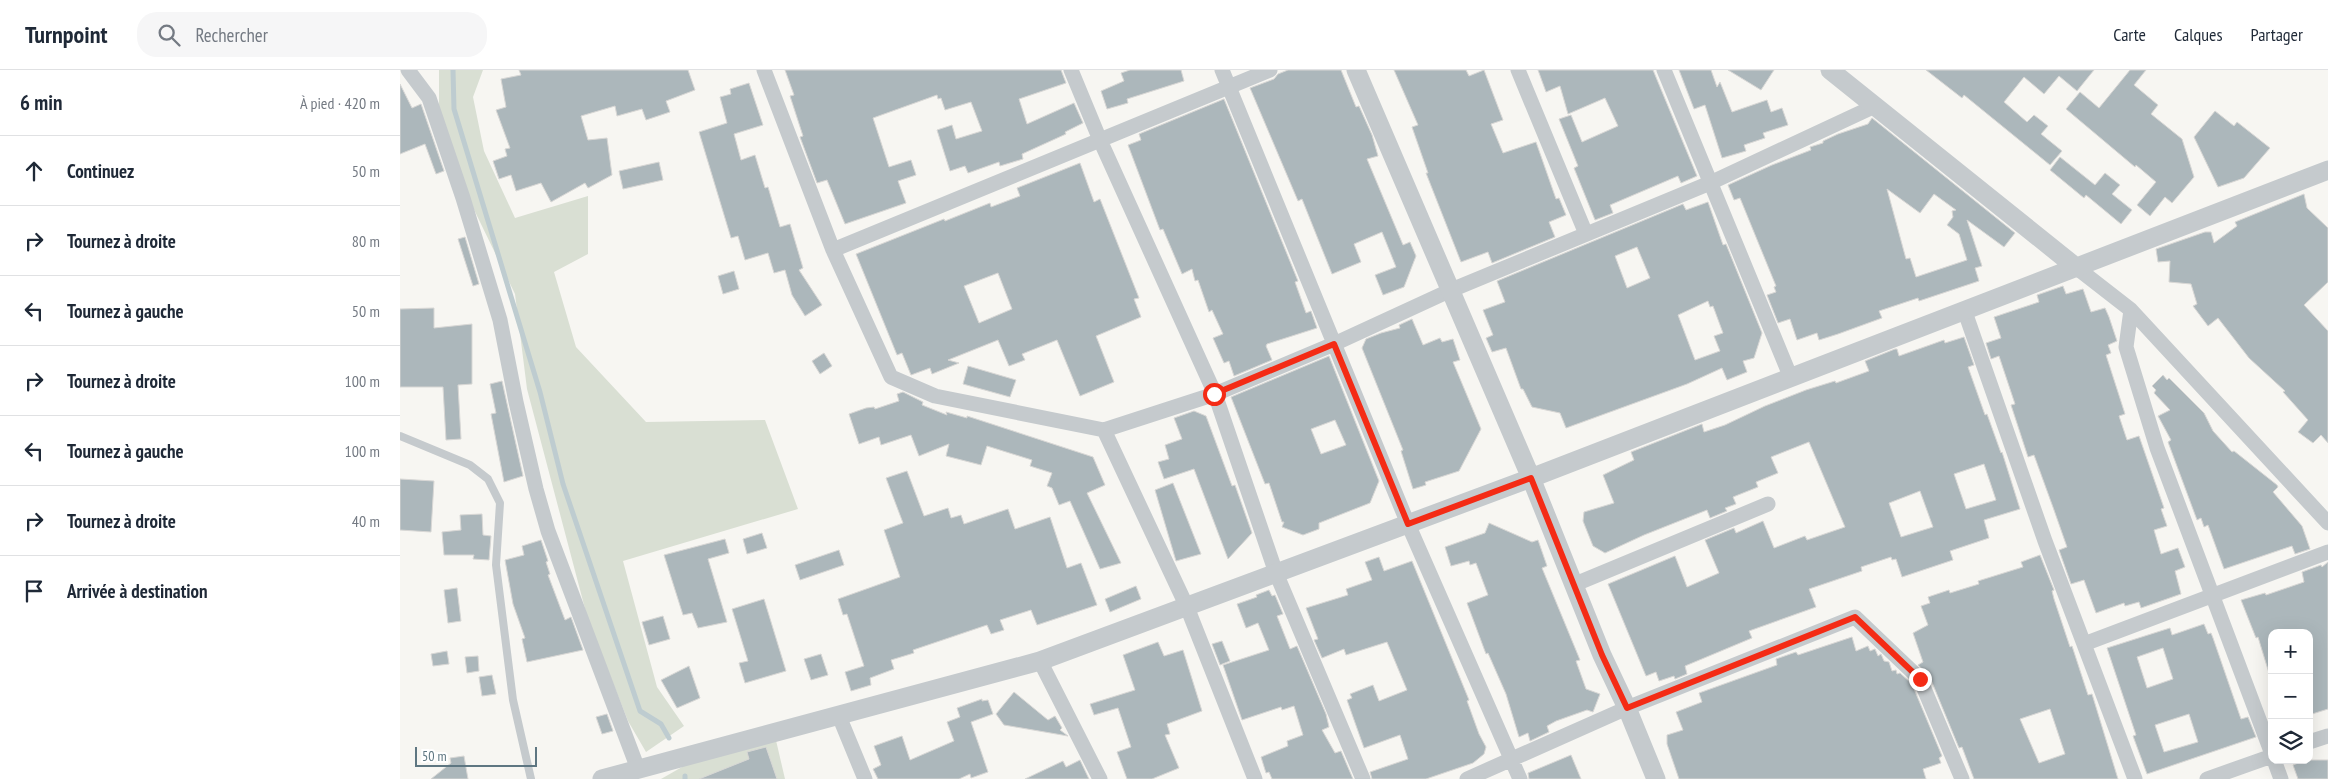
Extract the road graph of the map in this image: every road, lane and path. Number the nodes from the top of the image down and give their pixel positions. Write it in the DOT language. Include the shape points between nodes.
graph roads {
  1 [pos="408,70"];
  2 [pos="764,70"];
  3 [pos="1071,70"];
  4 [pos="1222,70"];
  5 [pos="1270,70"];
  6 [pos="1356,70"];
  7 [pos="1518,70"];
  8 [pos="1664,70"];
  9 [pos="1830,70"];
  10 [pos="1229,87"];
  11 [pos="1875,106"];
  12 [pos="1100,140"];
  13 [pos="2328,170"];
  14 [pos="1710,182"];
  15 [pos="1586,234"];
  16 [pos="833,250"];
  17 [pos="2077,268"];
  18 [pos="1449,291"];
  19 [pos="2131,310"];
  20 [pos="1966,312"];
  21 [pos="1334,344"];
  22 [pos="1791,378"];
  23 [pos="1214,394"];
  24 [pos="1104,430"];
  25 [pos="400,436"];
  26 [pos="1531,478"];
  27 [pos="1768,504"];
  28 [pos="2328,523"];
  29 [pos="1408,524"];
  30 [pos="2328,552"];
  31 [pos="1276,573"];
  32 [pos="1573,586"];
  33 [pos="2214,596"];
  34 [pos="1187,607"];
  35 [pos="2084,644"];
  36 [pos="1040,661"];
  37 [pos="1627,708"];
  38 [pos="839,716"];
  39 [pos="2328,736"];
  40 [pos="2313,741"];
  41 [pos="2268,744"];
  42 [pos="2268,756"];
  43 [pos="1512,759"];
  44 [pos="2275,764"];
  45 [pos="638,769"];
  46 [pos="531,779"];
  47 [pos="602,779"];
  48 [pos="865,779"];
  49 [pos="1100,779"];
  50 [pos="1255,779"];
  51 [pos="1363,779"];
  52 [pos="1467,779"];
  53 [pos="1520,779"];
  54 [pos="1656,779"];
  55 [pos="1962,779"];
  56 [pos="2135,779"];
  57 [pos="2207,779"];
  58 [pos="2281,779"];
  1 -- 45 [label="street" via="429,98 463,198 500,320 516,402 548,531"];
  2 -- 16 [label="street"];
  3 -- 12 [label="street"];
  4 -- 10 [label="street"];
  5 -- 10 [label="street"];
  6 -- 18 [label="street"];
  7 -- 15 [label="street"];
  8 -- 14 [label="street"];
  9 -- 11 [label="street"];
  10 -- 12 [label="street"];
  10 -- 21 [label="street"];
  11 -- 14 [label="street"];
  11 -- 17 [label="street"];
  12 -- 16 [label="street"];
  12 -- 23 [label="street"];
  13 -- 17 [label="street"];
  14 -- 15 [label="street"];
  14 -- 22 [label="street"];
  15 -- 18 [label="street"];
  16 -- 24 [label="street" via="891,377 935,396"];
  17 -- 19 [label="street"];
  17 -- 20 [label="street"];
  18 -- 21 [label="street"];
  18 -- 26 [label="street"];
  19 -- 28 [label="street"];
  19 -- 33 [label="street" via="2126,347 2157,448"];
  20 -- 22 [label="street"];
  20 -- 35 [label="street"];
  21 -- 23 [label="street"];
  21 -- 29 [label="street"];
  22 -- 26 [label="street"];
  23 -- 24 [label="street"];
  23 -- 31 [label="street"];
  24 -- 34 [label="street"];
  25 -- 46 [label="lane" via="470,465 488,480 500,504 496,565 512,700"];
  26 -- 29 [label="street"];
  26 -- 32 [label="street"];
  27 -- 32 [label="street"];
  29 -- 31 [label="street"];
  29 -- 43 [label="street"];
  30 -- 33 [label="street"];
  31 -- 34 [label="street"];
  31 -- 51 [label="street"];
  32 -- 37 [label="street"];
  33 -- 35 [label="street"];
  33 -- 41 [label="street"];
  34 -- 36 [label="street"];
  34 -- 50 [label="street"];
  35 -- 56 [label="street"];
  36 -- 38 [label="street"];
  36 -- 49 [label="street"];
  37 -- 43 [label="street"];
  37 -- 54 [label="street"];
  37 -- 55 [label="street" via="1855,617 1920,679"];
  38 -- 45 [label="street"];
  38 -- 48 [label="street"];
  39 -- 40 [label="street"];
  42 -- 57 [label="street"];
  43 -- 52 [label="street"];
  43 -- 53 [label="street"];
  44 -- 58 [label="street"];
  45 -- 47 [label="street"];
}
